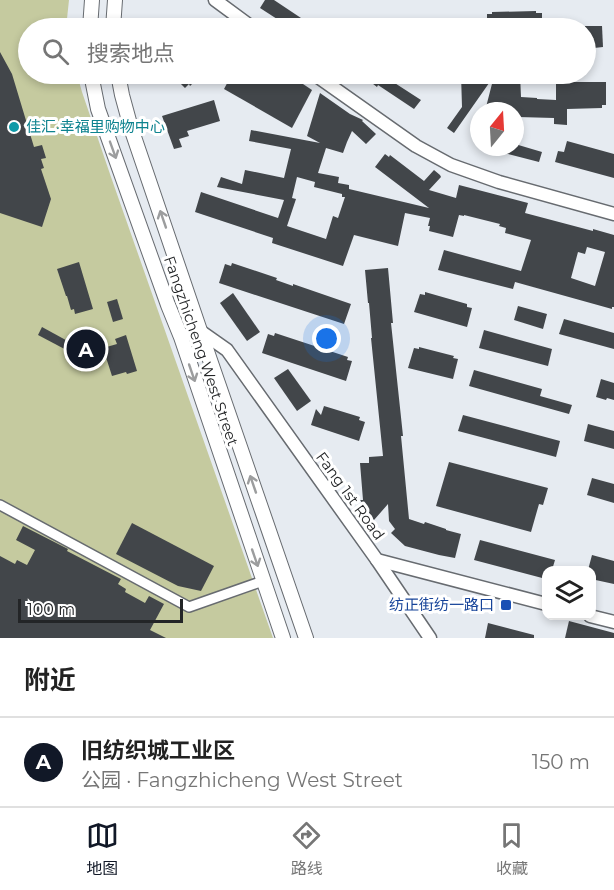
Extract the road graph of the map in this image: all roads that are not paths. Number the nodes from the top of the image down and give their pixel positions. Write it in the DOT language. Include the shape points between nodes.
graph roads {
  1 [pos="92,0"];
  2 [pos="115,0"];
  3 [pos="215,0"];
  4 [pos="91,18"];
  5 [pos="114,18"];
  6 [pos="239,18"];
  7 [pos="93,84"];
  8 [pos="120,84"];
  9 [pos="328,84"];
  10 [pos="614,214"];
  11 [pos="200,331"];
  12 [pos="181,337"];
  13 [pos="0,505"];
  14 [pos="377,560"];
  15 [pos="263,581"];
  16 [pos="542,603"];
  17 [pos="596,617"];
  18 [pos="614,622"];
  19 [pos="283,638"];
  20 [pos="306,638"];
  21 [pos="430,638"];
  1 -- 4 [label="main road"];
  2 -- 5 [label="main road"];
  3 -- 6 [label="street"];
  7 -- 12 [label="main road, Fangzhicheng West Street, one-way" via="98,109"];
  11 -- 8 [label="main road, Fangzhicheng West Street, one-way" via="131,128"];
  9 -- 10 [label="street" via="416,146 451,165"];
  11 -- 12 [label="street"];
  11 -- 14 [label="street, Fang 1st Road" via="227,350"];
  20 -- 11 [label="main road, Fangzhicheng West Street, one-way"];
  12 -- 15 [label="main road, Fangzhicheng West Street, one-way"];
  13 -- 15 [label="street" via="189,607"];
  14 -- 16 [label="street, Fang 1st Road"];
  14 -- 21 [label="street"];
  15 -- 19 [label="main road, Fangzhicheng West Street"];
  17 -- 18 [label="street"];
}
